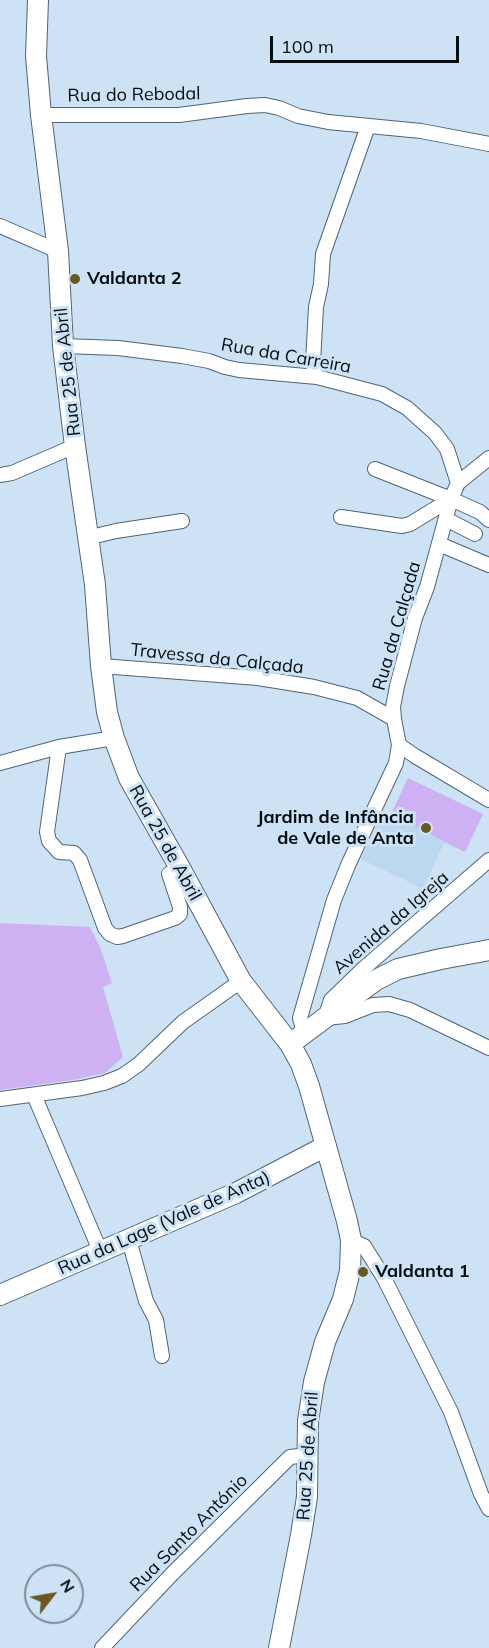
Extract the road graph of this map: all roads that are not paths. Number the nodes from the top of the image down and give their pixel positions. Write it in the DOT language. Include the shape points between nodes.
graph roads {
  1 [pos="38,0"];
  2 [pos="41,115"];
  3 [pos="368,126"];
  4 [pos="489,144"];
  5 [pos="0,226"];
  6 [pos="58,251"];
  7 [pos="63,346"];
  8 [pos="317,377"];
  9 [pos="75,446"];
  10 [pos="489,458"];
  11 [pos="375,469"];
  12 [pos="0,476"];
  13 [pos="458,483"];
  14 [pos="451,499"];
  15 [pos="341,517"];
  16 [pos="446,519"];
  17 [pos="489,520"];
  18 [pos="182,521"];
  19 [pos="475,534"];
  20 [pos="87,538"];
  21 [pos="440,544"];
  22 [pos="489,565"];
  23 [pos="101,666"];
  24 [pos="394,719"];
  25 [pos="114,738"];
  26 [pos="399,745"];
  27 [pos="59,747"];
  28 [pos="0,763"];
  29 [pos="489,800"];
  30 [pos="489,860"];
  31 [pos="180,868"];
  32 [pos="489,950"];
  33 [pos="241,981"];
  34 [pos="325,1018"];
  35 [pos="297,1039"];
  36 [pos="487,1045"];
  37 [pos="34,1095"];
  38 [pos="0,1099"];
  39 [pos="326,1146"];
  40 [pos="129,1240"];
  41 [pos="351,1240"];
  42 [pos="101,1253"];
  43 [pos="0,1295"];
  44 [pos="162,1356"];
  45 [pos="308,1455"];
  46 [pos="489,1509"];
  47 [pos="102,1648"];
  48 [pos="279,1648"];
  1 -- 2 [label="main road, Rua 25 de Abril" via="36,56"];
  2 -- 3 [label="street, Rua do Rebodal" via="179,115 265,105 327,122"];
  2 -- 6 [label="main road, Rua 25 de Abril"];
  3 -- 4 [label="street, Rua do Rebodal"];
  3 -- 8 [label="street" via="323,254 313,363"];
  5 -- 6 [label="street"];
  6 -- 7 [label="main road, Rua 25 de Abril"];
  7 -- 8 [label="street, Rua da Carreira" via="147,351 239,370"];
  7 -- 9 [label="main road, Rua 25 de Abril"];
  8 -- 13 [label="street, Rua da Carreira" via="382,394 407,408 447,449"];
  9 -- 12 [label="street"];
  9 -- 20 [label="main road, Rua 25 de Abril"];
  10 -- 13 [label="street"];
  11 -- 14 [label="street"];
  13 -- 14 [label="street, Rua da Calçada"];
  14 -- 15 [label="street" via="402,526"];
  14 -- 16 [label="street, Rua da Calçada"];
  14 -- 17 [label="street"];
  16 -- 19 [label="street"];
  16 -- 21 [label="street, Rua da Calçada"];
  18 -- 20 [label="street"];
  20 -- 23 [label="main road, Rua 25 de Abril"];
  21 -- 22 [label="street"];
  21 -- 24 [label="street, Rua da Calçada" via="397,686"];
  23 -- 24 [label="street, Travessa da Calçada" via="258,678 314,687 357,698"];
  23 -- 25 [label="main road, Rua 25 de Abril"];
  24 -- 26 [label="street, Rua da Calçada"];
  25 -- 27 [label="street"];
  25 -- 31 [label="main road, Rua 25 de Abril" via="129,778"];
  26 -- 29 [label="street"];
  26 -- 35 [label="street, Rua da Calçada" via="396,763 334,900"];
  27 -- 28 [label="street"];
  27 -- 31 [label="street" via="49,841 59,852 74,853 80,860 110,934 123,936 180,914 169,874"];
  30 -- 34 [label="street, Avenida da Igreja" via="363,969 331,1000"];
  31 -- 33 [label="main road, Rua 25 de Abril"];
  32 -- 34 [label="main road" via="398,969 376,980"];
  33 -- 35 [label="main road, Rua 25 de Abril"];
  33 -- 37 [label="street" via="183,1022 122,1076 82,1088"];
  34 -- 35 [label="main road"];
  34 -- 36 [label="street" via="390,1004"];
  35 -- 39 [label="main road, Rua 25 de Abril"];
  37 -- 38 [label="street"];
  37 -- 42 [label="street"];
  39 -- 40 [label="main road, Rua da Lage (Vale de Anta)" via="236,1193"];
  39 -- 41 [label="main road, Rua 25 de Abril"];
  40 -- 42 [label="main road, Rua da Lage (Vale de Anta)"];
  40 -- 44 [label="street" via="146,1301 156,1320"];
  41 -- 45 [label="main road, Rua 25 de Abril" via="350,1271 343,1299 314,1382"];
  41 -- 46 [label="street" via="364,1246 384,1278 451,1412"];
  42 -- 43 [label="main road, Rua da Lage (Vale de Anta)"];
  45 -- 47 [label="street, Rua Santo António" via="290,1457"];
  45 -- 48 [label="main road, Rua 25 de Abril" via="302,1535"];
}
